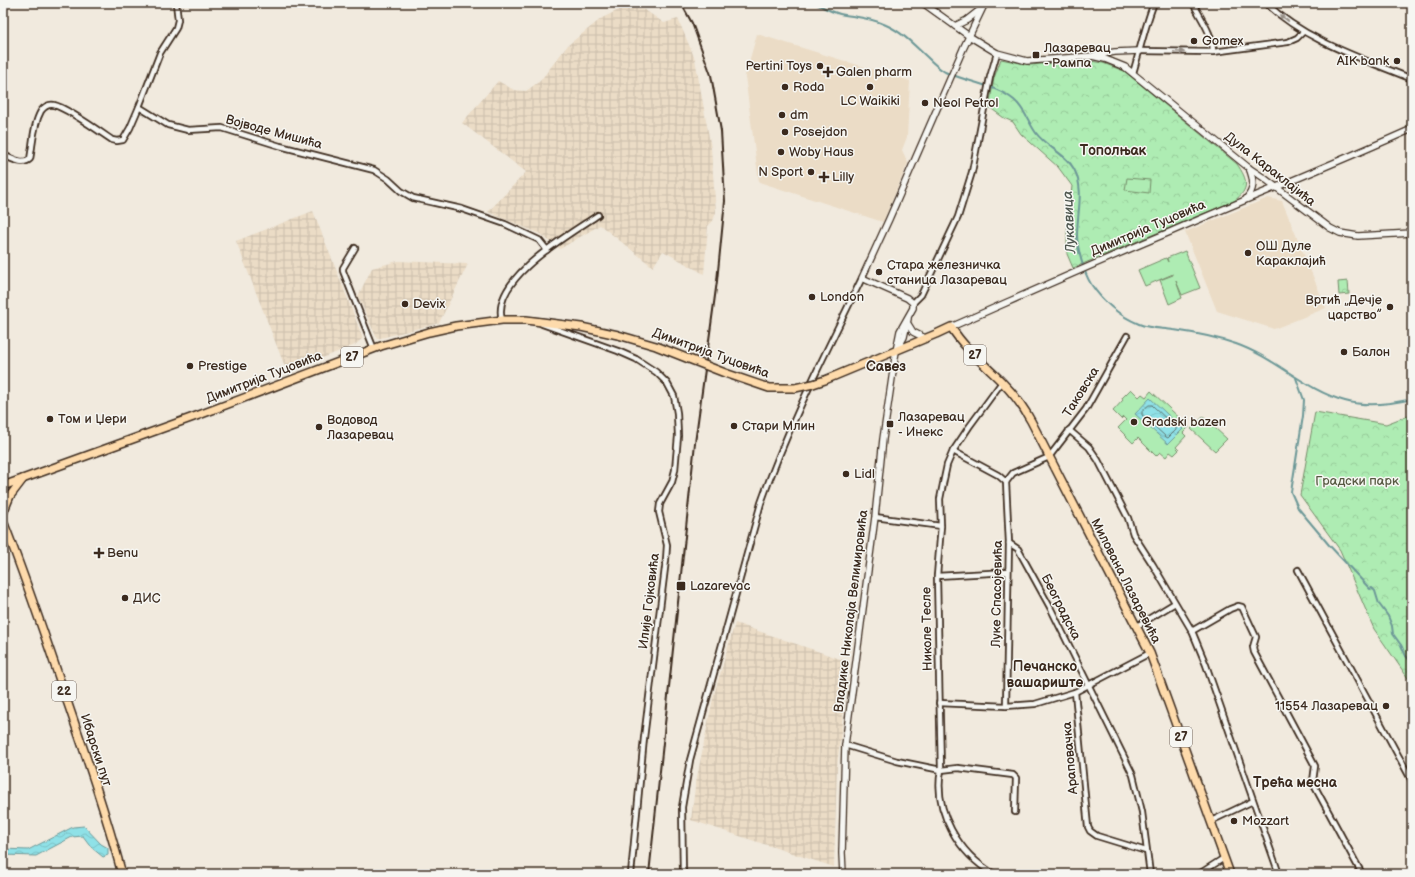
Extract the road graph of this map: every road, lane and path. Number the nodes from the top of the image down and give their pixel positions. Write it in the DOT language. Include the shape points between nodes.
graph roads {
  1 [pos="176,3"];
  2 [pos="923,3"];
  3 [pos="1154,3"];
  4 [pos="1193,3"];
  5 [pos="1266,3"];
  6 [pos="984,5"];
  7 [pos="955,26"];
  8 [pos="1303,32"];
  9 [pos="969,36"];
  10 [pos="1140,51"];
  11 [pos="1213,52"];
  12 [pos="997,53"];
  13 [pos="1092,56"];
  14 [pos="1132,73"];
  15 [pos="1412,79"];
  16 [pos="139,107"];
  17 [pos="1412,128"];
  18 [pos="3,155"];
  19 [pos="1249,168"];
  20 [pos="1276,187"];
  21 [pos="1245,201"];
  22 [pos="598,215"];
  23 [pos="1412,233"];
  24 [pos="355,248"];
  25 [pos="547,250"];
  26 [pos="862,278"];
  27 [pos="913,303"];
  28 [pos="502,320"];
  29 [pos="908,321"];
  30 [pos="539,322"];
  31 [pos="951,327"];
  32 [pos="1127,336"];
  33 [pos="925,338"];
  34 [pos="374,349"];
  35 [pos="896,351"];
  36 [pos="1002,382"];
  37 [pos="1069,430"];
  38 [pos="953,451"];
  39 [pos="1049,457"];
  40 [pos="25,477"];
  41 [pos="1006,482"];
  42 [pos="3,486"];
  43 [pos="3,513"];
  44 [pos="875,517"];
  45 [pos="3,521"];
  46 [pos="941,526"];
  47 [pos="1009,543"];
  48 [pos="1018,549"];
  49 [pos="1008,553"];
  50 [pos="1298,570"];
  51 [pos="1008,572"];
  52 [pos="937,576"];
  53 [pos="1175,603"];
  54 [pos="1137,626"];
  55 [pos="1192,631"];
  56 [pos="1150,653"];
  57 [pos="1088,686"];
  58 [pos="1075,692"];
  59 [pos="939,703"];
  60 [pos="1006,706"];
  61 [pos="845,745"];
  62 [pos="941,770"];
  63 [pos="1412,780"];
  64 [pos="1253,801"];
  65 [pos="1015,812"];
  66 [pos="1211,821"];
  67 [pos="1146,851"];
  68 [pos="1224,858"];
  69 [pos="122,874"];
  70 [pos="631,874"];
  71 [pos="683,874"];
  72 [pos="843,874"];
  73 [pos="994,874"];
  74 [pos="1150,874"];
  75 [pos="1199,874"];
  76 [pos="1230,874"];
  77 [pos="1279,874"];
  78 [pos="1362,874"];
  1 -- 16 [label="street" via="176,28 160,53"];
  2 -- 7 [label="street"];
  3 -- 10 [label="street"];
  4 -- 11 [label="street" via="1211,36"];
  8 -- 5 [label="street, one-way"];
  6 -- 7 [label="street" via="967,20"];
  6 -- 9 [label="street"];
  7 -- 9 [label="street"];
  8 -- 11 [label="street" via="1288,42"];
  8 -- 15 [label="street"];
  9 -- 12 [label="street"];
  9 -- 26 [label="street"];
  10 -- 11 [label="street, one-way"];
  10 -- 13 [label="street"];
  10 -- 14 [label="street"];
  12 -- 13 [label="street" via="1027,60"];
  12 -- 27 [label="street" via="984,104 972,172 958,217 921,295"];
  13 -- 14 [label="street, Дула Караклајића" via="1117,63"];
  14 -- 19 [label="street, Дула Караклајића"];
  16 -- 18 [label="street" via="123,140 117,141 64,109 53,104 47,106 42,110 37,122 28,162"];
  16 -- 25 [label="street, Војводе Мишића" via="168,125 188,130 222,128 374,170 401,192 413,198 462,209 506,224 539,240"];
  17 -- 20 [label="street, Димитрија Туцовића" via="1346,159"];
  19 -- 20 [label="street, Дула Караклајића"];
  19 -- 21 [label="street" via="1254,185"];
  20 -- 21 [label="street, Димитрија Туцовића"];
  20 -- 23 [label="street, Дула Караклајића" via="1324,224 1340,233 1366,236"];
  21 -- 31 [label="street, Димитрија Туцовића"];
  22 -- 25 [label="street"];
  24 -- 34 [label="street" via="343,271"];
  25 -- 28 [label="street" via="532,261 506,293 500,314"];
  26 -- 27 [label="street"];
  26 -- 71 [label="street" via="789,430 761,503 690,760 682,807"];
  27 -- 29 [label="street, Владике Николаја Велимировића"];
  28 -- 30 [label="main road, Димитрија Туцовића / 27"];
  28 -- 34 [label="main road, Димитрија Туцовића / 27" via="429,332"];
  29 -- 33 [label="street" via="913,332"];
  29 -- 35 [label="street, Владике Николаја Велимировића" via="904,337"];
  30 -- 35 [label="main road, Димитрија Туцовића / 27, bridge" via="618,335 656,346 769,388 795,388 813,384"];
  30 -- 70 [label="street, Илије Гојковића" via="618,351 656,372 667,383 674,396 678,413 672,482 660,504 659,512 667,545"];
  31 -- 33 [label="main road, Димитрија Туцовића / 27"];
  31 -- 36 [label="main road, Милована Лазаревића / 27" via="961,341"];
  32 -- 37 [label="street, Таковска" via="1086,409"];
  33 -- 35 [label="main road, Димитрија Туцовића / 27"];
  34 -- 40 [label="main road, Димитрија Туцовића / 27"];
  35 -- 44 [label="street, Владике Николаја Велимировића"];
  36 -- 38 [label="street, Николе Тесле"];
  36 -- 39 [label="main road, Милована Лазаревића / 27" via="1024,410"];
  37 -- 39 [label="street, Таковска"];
  37 -- 53 [label="street" via="1089,447 1098,460 1128,518 1133,534"];
  38 -- 41 [label="street" via="998,475"];
  38 -- 46 [label="street, Николе Тесле" via="942,484"];
  39 -- 41 [label="street" via="1013,473"];
  39 -- 54 [label="main road, Милована Лазаревића / 27"];
  40 -- 42 [label="main road, Димитрија Туцовића / 27"];
  40 -- 43 [label="main road" via="10,496"];
  41 -- 47 [label="street, Луке Спасојевића"];
  44 -- 46 [label="street"];
  44 -- 61 [label="street, Владике Николаја Велимировића"];
  45 -- 69 [label="main road, Ибарски пут / 22" via="39,617 110,829"];
  46 -- 52 [label="street, Николе Тесле"];
  47 -- 48 [label="street, Београдска"];
  47 -- 49 [label="street, Луке Спасојевића"];
  48 -- 49 [label="street" via="1012,549"];
  48 -- 57 [label="street, Београдска" via="1051,609"];
  49 -- 51 [label="street, Луке Спасојевића"];
  50 -- 63 [label="street"];
  51 -- 52 [label="street"];
  51 -- 60 [label="street, Луке Спасојевића"];
  52 -- 59 [label="street, Николе Тесле"];
  53 -- 54 [label="street"];
  53 -- 55 [label="street"];
  54 -- 56 [label="main road, Милована Лазаревића / 27"];
  55 -- 64 [label="street"];
  55 -- 78 [label="street" via="1230,609 1242,607 1256,637 1254,652 1315,766 1315,786"];
  56 -- 57 [label="street"];
  56 -- 66 [label="main road, Милована Лазаревића / 27"];
  57 -- 58 [label="street"];
  57 -- 67 [label="street, Београдска" via="1133,775 1142,812"];
  58 -- 60 [label="street" via="1035,704"];
  58 -- 67 [label="street, Араповачка" via="1087,823 1090,831 1097,836"];
  59 -- 60 [label="street"];
  59 -- 62 [label="street, Николе Тесле"];
  61 -- 62 [label="street" via="897,761"];
  61 -- 72 [label="street, Владике Николаја Велимировића"];
  62 -- 65 [label="street" via="958,768 1013,775 1016,778"];
  62 -- 73 [label="street, Николе Тесле" via="939,781 942,804 949,827 971,856"];
  64 -- 66 [label="street"];
  64 -- 77 [label="street"];
  66 -- 68 [label="main road, Милована Лазаревића / 27"];
  67 -- 74 [label="street, Београдска"];
  68 -- 75 [label="street"];
  68 -- 76 [label="main road, Милована Лазаревића / 27"];
}
